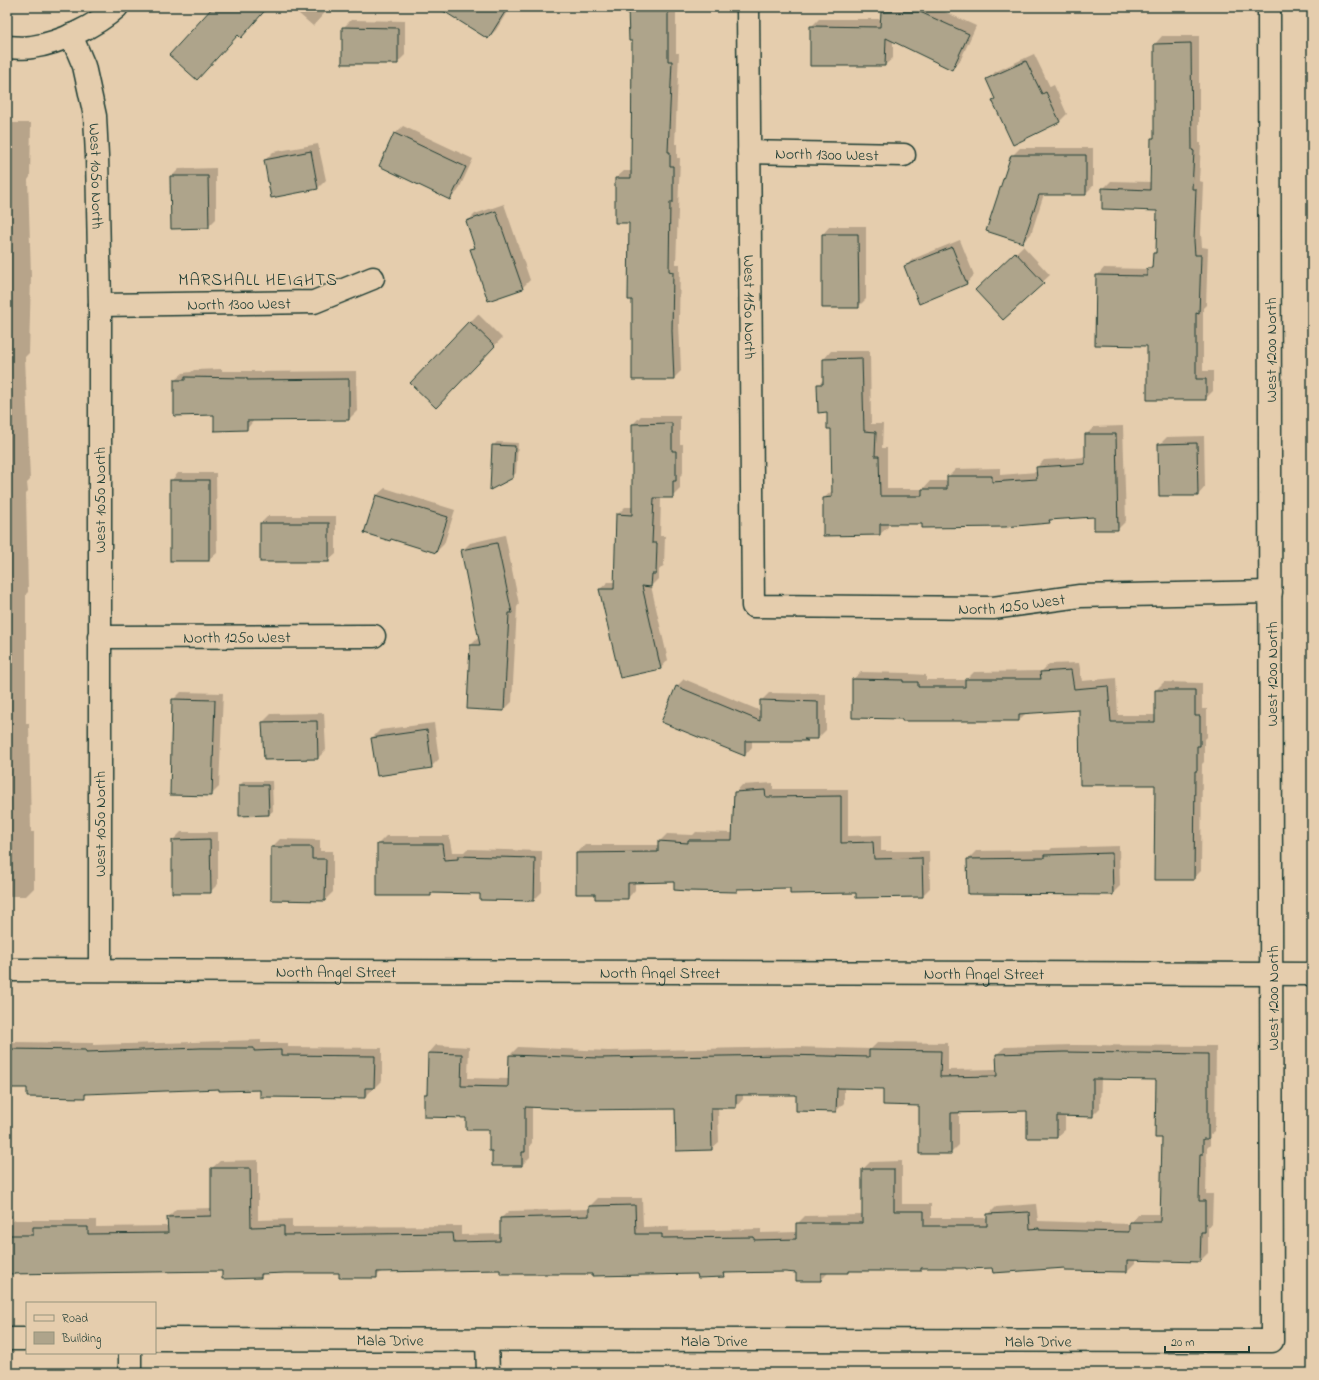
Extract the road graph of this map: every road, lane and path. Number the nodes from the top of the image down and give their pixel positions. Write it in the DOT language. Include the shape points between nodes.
graph roads {
  1 [pos="117,7"];
  2 [pos="748,7"];
  3 [pos="1269,7"];
  4 [pos="71,35"];
  5 [pos="7,47"];
  6 [pos="749,152"];
  7 [pos="904,155"];
  8 [pos="373,278"];
  9 [pos="100,305"];
  10 [pos="1271,592"];
  11 [pos="753,606"];
  12 [pos="374,636"];
  13 [pos="99,637"];
  14 [pos="100,969"];
  15 [pos="7,970"];
  16 [pos="1271,974"];
  17 [pos="1312,974"];
  18 [pos="7,1339"];
  19 [pos="26,1339"];
  20 [pos="156,1339"];
  21 [pos="487,1340"];
  22 [pos="1272,1341"];
  23 [pos="130,1354"];
  24 [pos="130,1373"];
  25 [pos="488,1373"];
  1 -- 4 [label="street" via="106,18"];
  2 -- 6 [label="street, West 1150 North"];
  3 -- 10 [label="street, West 1200 North"];
  4 -- 5 [label="street" via="32,47"];
  4 -- 9 [label="street, West 1050 North" via="84,66 95,116"];
  6 -- 7 [label="street, North 1300 West"];
  6 -- 11 [label="street, West 1150 North"];
  8 -- 9 [label="street, North 1300 West" via="314,302"];
  9 -- 13 [label="street, West 1050 North"];
  10 -- 11 [label="street, North 1250 West" via="1080,596 993,608"];
  10 -- 16 [label="street, West 1200 North"];
  12 -- 13 [label="street, North 1250 West"];
  13 -- 14 [label="street, West 1050 North"];
  14 -- 15 [label="street, North Angel Street"];
  14 -- 16 [label="street, North Angel Street"];
  16 -- 17 [label="street, North Angel Street"];
  16 -- 22 [label="street, West 1200 North"];
  18 -- 19 [label="street"];
  20 -- 21 [label="street, Mala Drive"];
  21 -- 22 [label="street, Mala Drive"];
  21 -- 25 [label="street"];
  23 -- 24 [label="street"];
}
